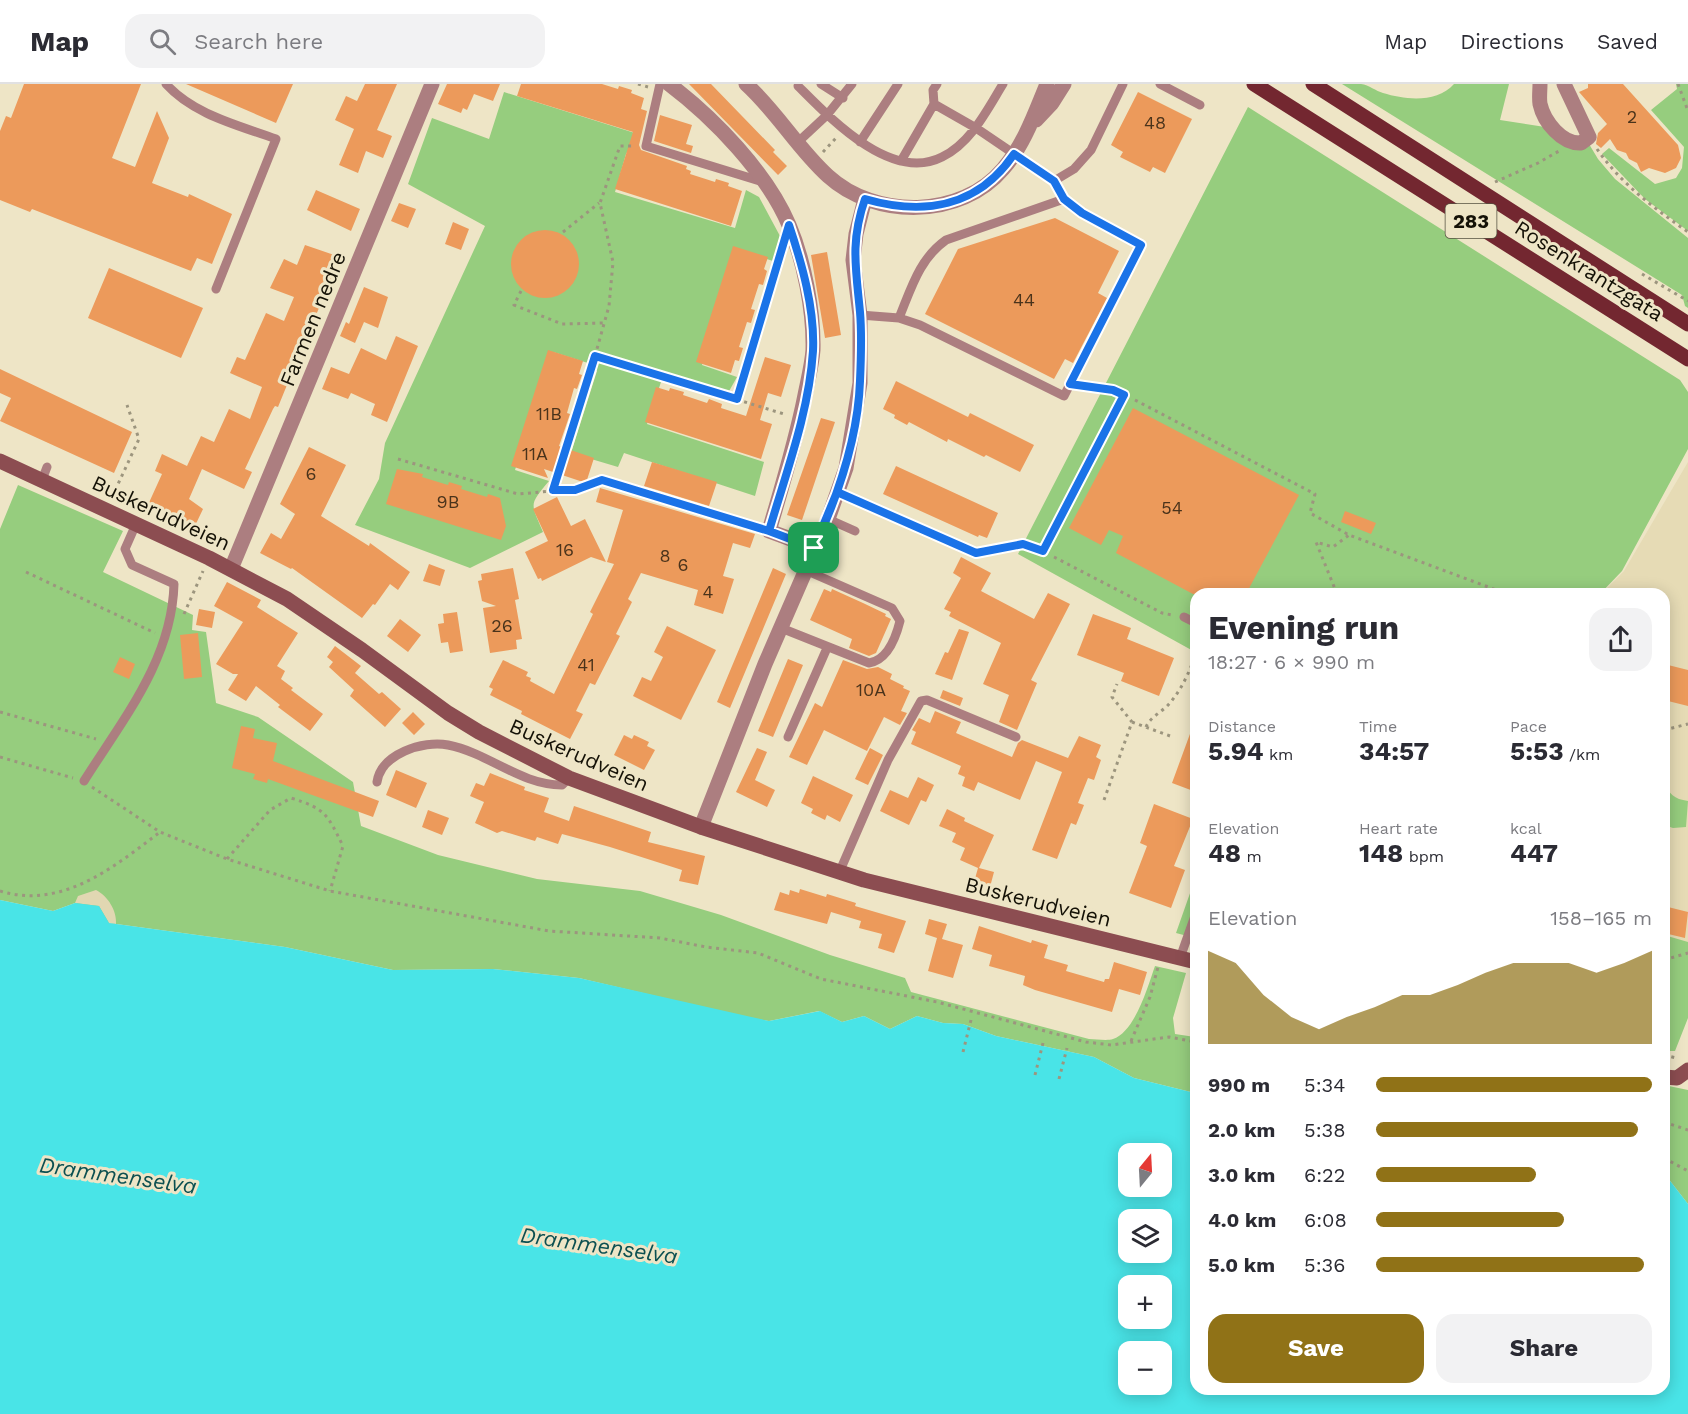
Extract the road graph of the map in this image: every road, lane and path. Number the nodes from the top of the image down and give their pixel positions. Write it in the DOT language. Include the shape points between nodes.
graph roads {
  1 [pos="166,84"];
  2 [pos="432,84"];
  3 [pos="660,84"];
  4 [pos="669,84"];
  5 [pos="746,84"];
  6 [pos="821,84"];
  7 [pos="898,84"];
  8 [pos="937,84"];
  9 [pos="1003,84"];
  10 [pos="1047,84"];
  11 [pos="1064,84"];
  12 [pos="1123,84"];
  13 [pos="1160,84"];
  14 [pos="1254,84"];
  15 [pos="1313,84"];
  16 [pos="1540,84"];
  17 [pos="1564,84"];
  18 [pos="1678,84"];
  19 [pos="798,86"];
  20 [pos="846,89"];
  21 [pos="934,104"];
  22 [pos="1200,105"];
  23 [pos="1688,111"];
  24 [pos="827,115"];
  25 [pos="1030,127"];
  26 [pos="976,128"];
  27 [pos="844,129"];
  28 [pos="1589,137"];
  29 [pos="1566,140"];
  30 [pos="798,141"];
  31 [pos="860,142"];
  32 [pos="646,146"];
  33 [pos="1014,154"];
  34 [pos="815,161"];
  35 [pos="901,161"];
  36 [pos="1054,181"];
  37 [pos="766,183"];
  38 [pos="1491,183"];
  39 [pos="865,199"];
  40 [pos="1064,199"];
  41 [pos="600,203"];
  42 [pos="789,225"];
  43 [pos="563,232"];
  44 [pos="1688,232"];
  45 [pos="216,289"];
  46 [pos="521,291"];
  47 [pos="860,315"];
  48 [pos="900,318"];
  49 [pos="604,323"];
  50 [pos="1688,324"];
  51 [pos="595,356"];
  52 [pos="1688,359"];
  53 [pos="1070,384"];
  54 [pos="1124,395"];
  55 [pos="737,399"];
  56 [pos="128,405"];
  57 [pos="800,419"];
  58 [pos="398,459"];
  59 [pos="0,461"];
  60 [pos="602,480"];
  61 [pos="553,490"];
  62 [pos="837,492"];
  63 [pos="112,497"];
  64 [pos="828,519"];
  65 [pos="136,524"];
  66 [pos="769,531"];
  67 [pos="855,531"];
  68 [pos="1349,535"];
  69 [pos="814,548"];
  70 [pos="1043,551"];
  71 [pos="208,558"];
  72 [pos="231,569"];
  73 [pos="806,570"];
  74 [pos="26,572"];
  75 [pos="1335,588"];
  76 [pos="1491,588"];
  77 [pos="1184,616"];
  78 [pos="171,618"];
  79 [pos="1190,620"];
  80 [pos="781,628"];
  81 [pos="164,638"];
  82 [pos="827,648"];
  83 [pos="1190,669"];
  84 [pos="1117,684"];
  85 [pos="0,712"];
  86 [pos="1132,722"];
  87 [pos="1688,724"];
  88 [pos="1146,727"];
  89 [pos="1670,728"];
  90 [pos="1170,736"];
  91 [pos="788,737"];
  92 [pos="1016,737"];
  93 [pos="108,743"];
  94 [pos="0,756"];
  95 [pos="569,778"];
  96 [pos="84,781"];
  97 [pos="377,782"];
  98 [pos="1104,800"];
  99 [pos="700,828"];
  100 [pos="160,832"];
  101 [pos="227,859"];
  102 [pos="839,873"];
  103 [pos="0,891"];
  104 [pos="330,891"];
  105 [pos="1190,930"];
  106 [pos="1688,953"];
  107 [pos="1162,954"];
  108 [pos="1180,958"];
  109 [pos="1670,958"];
  110 [pos="1190,960"];
  111 [pos="972,1020"];
  112 [pos="1131,1041"];
  113 [pos="1190,1041"];
  114 [pos="1043,1043"];
  115 [pos="1067,1048"];
  116 [pos="963,1052"];
  117 [pos="1688,1072"];
  118 [pos="1035,1074"];
  119 [pos="1670,1077"];
  120 [pos="1059,1079"];
  121 [pos="1670,1124"];
  122 [pos="1688,1130"];
  123 [pos="1670,1161"];
  124 [pos="1688,1171"];
  1 -- 45 [label="lane" via="195,108 276,139"];
  2 -- 72 [label="street, Farmen nedre"];
  3 -- 32 [label="lane"];
  4 -- 37 [label="street" via="706,116"];
  5 -- 30 [label="street"];
  6 -- 20 [label="lane"];
  7 -- 31 [label="lane"];
  8 -- 21 [label="lane" via="933,90"];
  9 -- 26 [label="lane"];
  10 -- 25 [label="street"];
  11 -- 25 [label="street" via="1053,103"];
  12 -- 36 [label="lane" via="1091,150 1074,169"];
  13 -- 22 [label="lane"];
  14 -- 52 [label="main road, Rosenkrantzgata / 283"];
  15 -- 50 [label="main road, Rosenkrantzgata / 283"];
  16 -- 29 [label="street" via="1545,116"];
  17 -- 28 [label="street"];
  18 -- 23 [label="path"];
  19 -- 24 [label="lane"];
  20 -- 24 [label="lane"];
  21 -- 26 [label="lane"];
  21 -- 35 [label="lane"];
  24 -- 27 [label="lane"];
  24 -- 30 [label="lane"];
  25 -- 33 [label="street"];
  26 -- 33 [label="lane"];
  26 -- 35 [label="lane" via="942,157 917,163"];
  27 -- 31 [label="lane"];
  27 -- 34 [label="path"];
  28 -- 29 [label="street" via="1581,143"];
  28 -- 44 [label="path" via="1622,180"];
  29 -- 38 [label="path" via="1557,154"];
  30 -- 34 [label="street"];
  31 -- 35 [label="lane"];
  32 -- 37 [label="lane"];
  32 -- 41 [label="path" via="620,146"];
  33 -- 36 [label="lane"];
  33 -- 39 [label="street" via="990,183 950,202 900,207"];
  34 -- 39 [label="street" via="828,177"];
  36 -- 40 [label="lane"];
  37 -- 42 [label="street"];
  39 -- 47 [label="street" via="854,260"];
  40 -- 48 [label="lane" via="946,240 934,248 922,263"];
  40 -- 53 [label="lane" via="1141,245"];
  41 -- 43 [label="path"];
  41 -- 49 [label="path" via="613,262"];
  42 -- 55 [label="path"];
  42 -- 57 [label="street" via="811,312 813,351"];
  46 -- 49 [label="path" via="514,304 562,324"];
  47 -- 48 [label="lane"];
  47 -- 62 [label="street" via="857,409 846,468"];
  48 -- 53 [label="lane" via="1064,396"];
  49 -- 51 [label="path"];
  51 -- 55 [label="path"];
  51 -- 61 [label="path"];
  53 -- 54 [label="path"];
  54 -- 68 [label="path" via="1316,494 1310,513"];
  54 -- 70 [label="lane"];
  55 -- 57 [label="path"];
  56 -- 63 [label="path" via="139,439"];
  57 -- 66 [label="street"];
  58 -- 61 [label="path" via="518,494"];
  59 -- 65 [label="main road, Buskerudveien" via="44,473"];
  60 -- 61 [label="path" via="575,490"];
  60 -- 66 [label="lane"];
  62 -- 64 [label="street"];
  62 -- 70 [label="path" via="976,553 1023,544"];
  64 -- 67 [label="lane"];
  64 -- 69 [label="street"];
  65 -- 71 [label="main road, Buskerudveien"];
  65 -- 78 [label="lane" via="125,549 132,565 174,584"];
  66 -- 69 [label="street"];
  68 -- 75 [label="path" via="1334,547 1316,542"];
  68 -- 76 [label="path"];
  69 -- 73 [label="street"];
  70 -- 77 [label="path" via="1162,613"];
  71 -- 72 [label="main road, Buskerudveien"];
  71 -- 78 [label="path" via="185,614"];
  72 -- 95 [label="main road, Buskerudveien" via="305,610 448,713"];
  73 -- 80 [label="street"];
  73 -- 82 [label="lane" via="892,608 900,621 890,648 874,663"];
  74 -- 81 [label="path"];
  77 -- 79 [label="lane"];
  78 -- 81 [label="lane"];
  80 -- 82 [label="lane"];
  80 -- 99 [label="street"];
  81 -- 93 [label="lane" via="143,690"];
  82 -- 91 [label="lane"];
  83 -- 88 [label="path" via="1175,696"];
  84 -- 86 [label="path" via="1112,697"];
  85 -- 93 [label="path"];
  86 -- 88 [label="path"];
  86 -- 98 [label="path"];
  87 -- 89 [label="path"];
  88 -- 90 [label="path"];
  92 -- 102 [label="lane" via="921,700 888,760"];
  93 -- 96 [label="lane"];
  94 -- 96 [label="path"];
  95 -- 97 [label="lane" via="562,785 533,781 442,744 403,751 390,758 381,766"];
  95 -- 99 [label="main road, Buskerudveien"];
  96 -- 100 [label="path"];
  99 -- 102 [label="main road, Buskerudveien"];
  100 -- 101 [label="path"];
  100 -- 103 [label="path" via="119,863 84,884 57,894"];
  101 -- 104 [label="path"];
  101 -- 104 [label="path" via="270,810 291,798 317,806 343,846"];
  102 -- 107 [label="main road, Buskerudveien"];
  104 -- 112 [label="path" via="549,931 660,938 758,953 821,979 937,1002 1086,1041 1111,1045"];
  105 -- 108 [label="lane"];
  106 -- 109 [label="path"];
  107 -- 108 [label="main road, Buskerudveien"];
  107 -- 112 [label="path" via="1150,997"];
  108 -- 110 [label="main road, Buskerudveien"];
  111 -- 116 [label="path"];
  112 -- 113 [label="path" via="1169,1037"];
  114 -- 118 [label="path"];
  115 -- 120 [label="path"];
  117 -- 119 [label="main road"];
  121 -- 122 [label="path"];
  123 -- 124 [label="path"];
}
